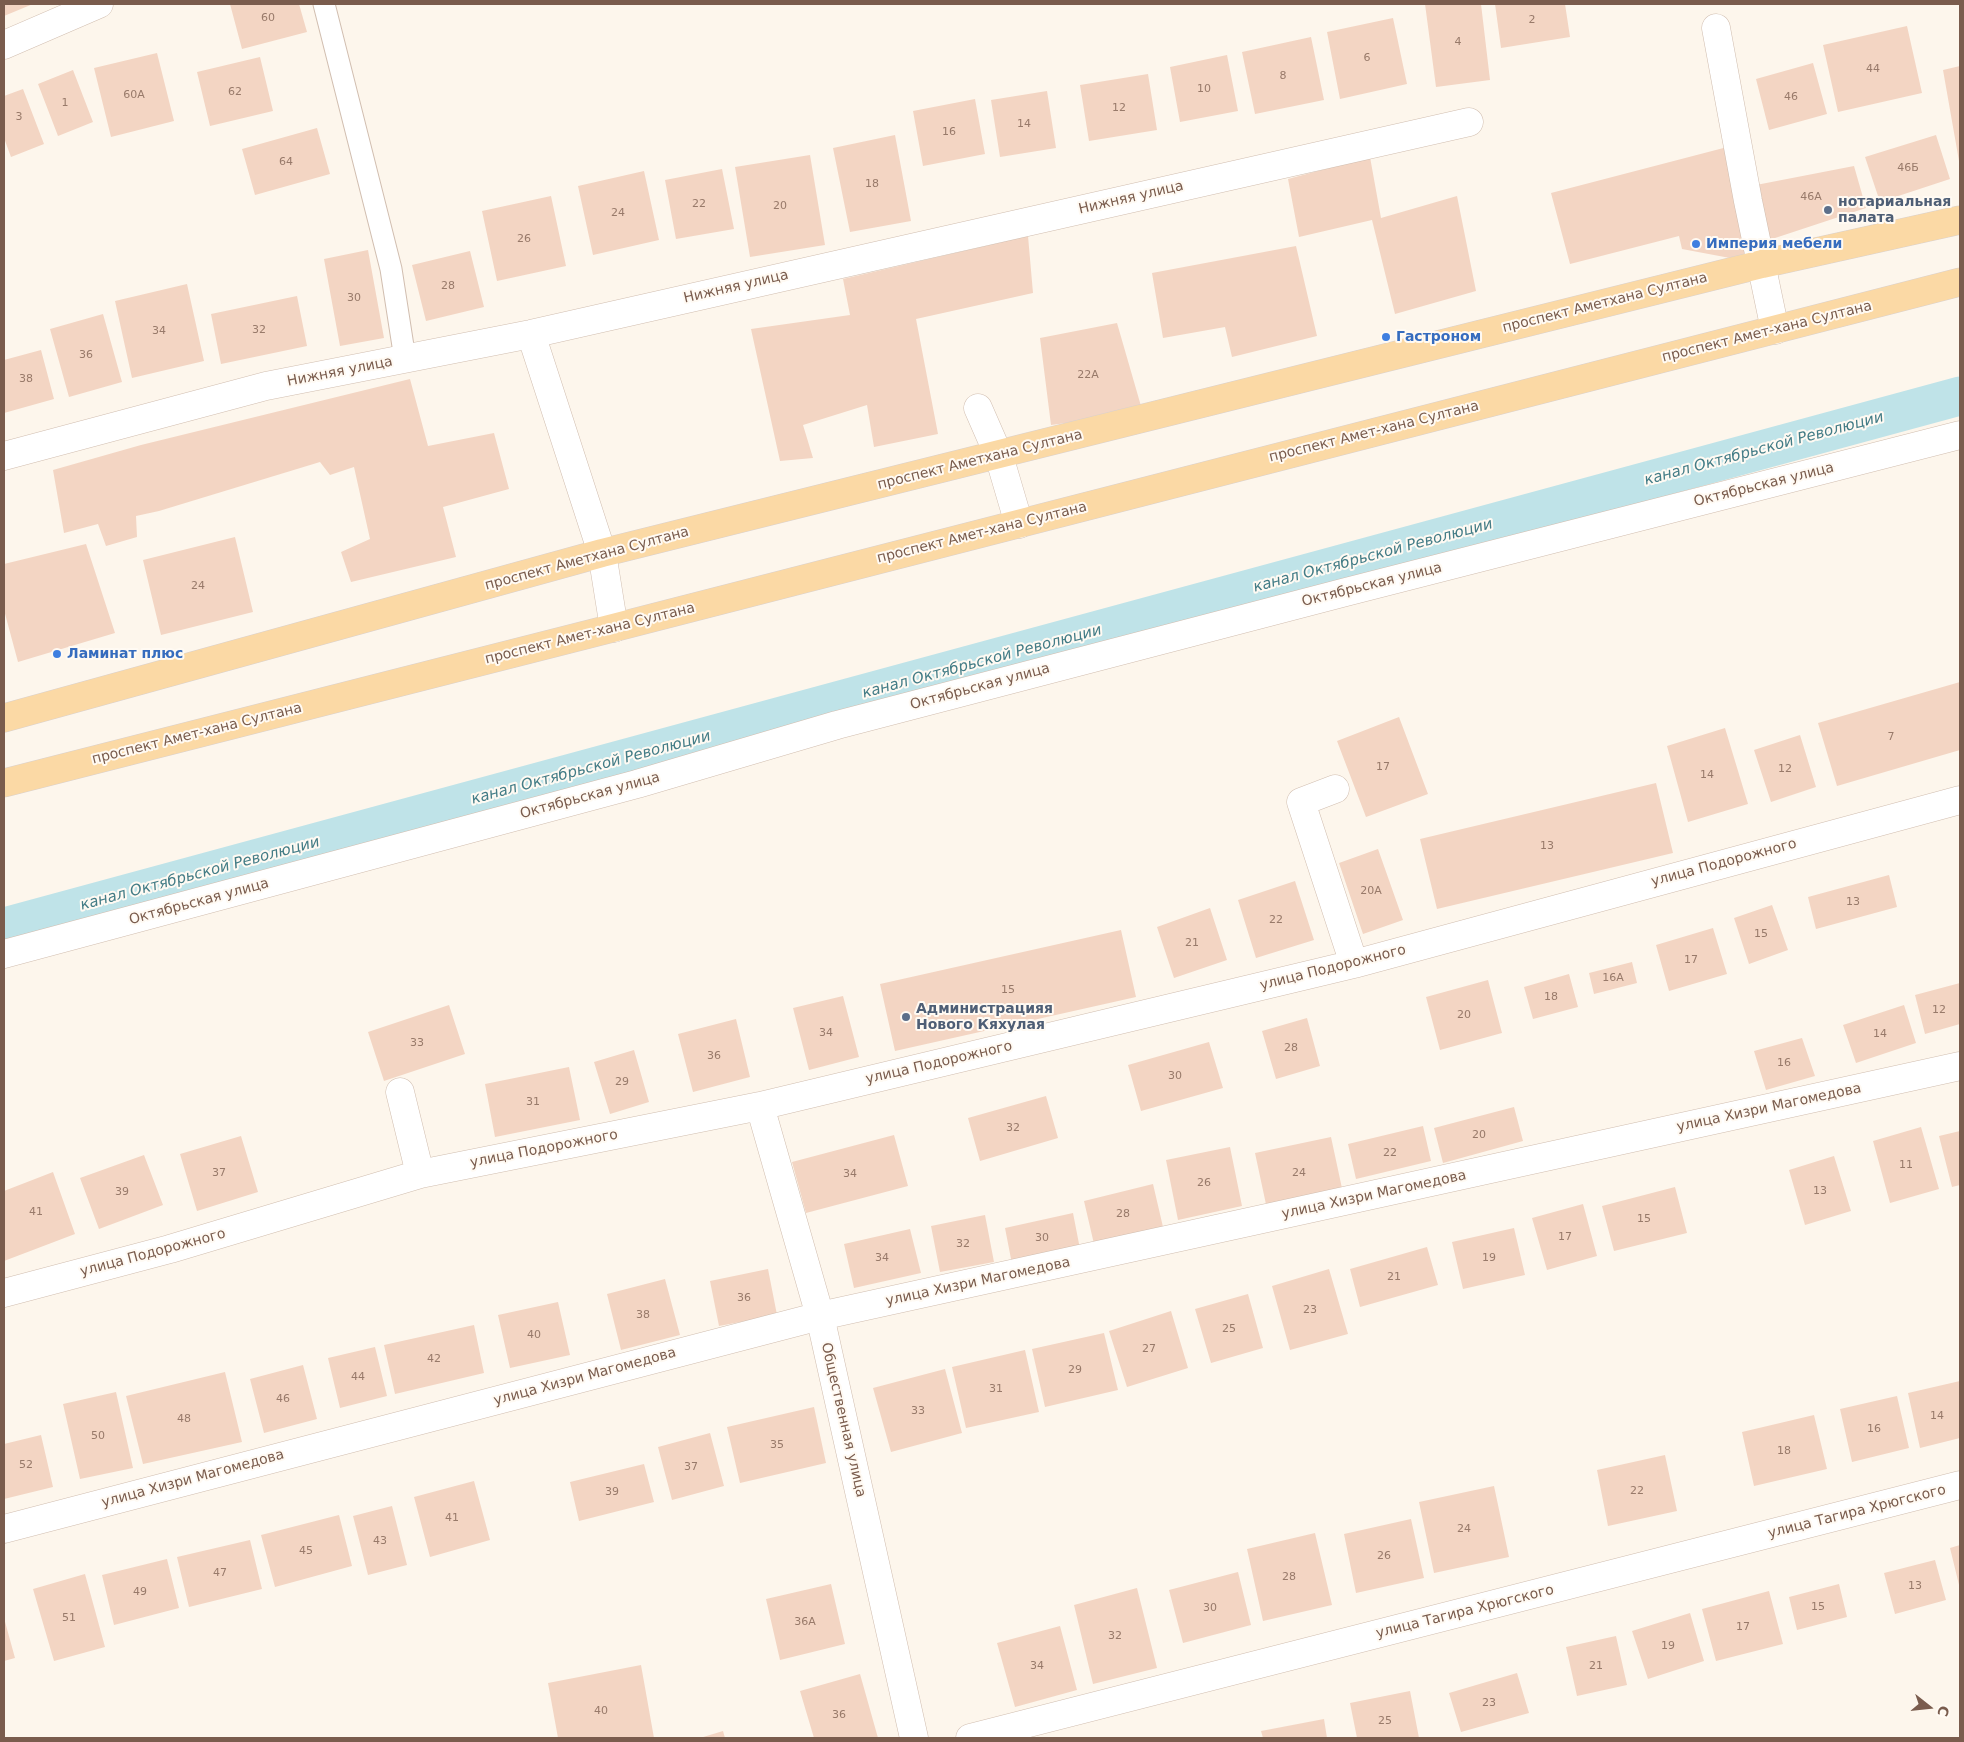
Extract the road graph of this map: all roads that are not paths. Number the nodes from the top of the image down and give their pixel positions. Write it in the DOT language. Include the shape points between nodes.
graph roads {
  1 [pos="99,4"];
  2 [pos="324,4"];
  3 [pos="1716,28"];
  4 [pos="4,45"];
  5 [pos="1469,122"];
  6 [pos="1960,220"];
  7 [pos="1762,264"];
  8 [pos="1960,282"];
  9 [pos="1775,330"];
  10 [pos="532,334"];
  11 [pos="405,359"];
  12 [pos="978,408"];
  13 [pos="1960,435"];
  14 [pos="4,456"];
  15 [pos="999,456"];
  16 [pos="1019,524"];
  17 [pos="602,553"];
  18 [pos="614,628"];
  19 [pos="4,718"];
  20 [pos="4,783"];
  21 [pos="1336,789"];
  22 [pos="1960,800"];
  23 [pos="4,954"];
  24 [pos="1354,964"];
  25 [pos="1960,1066"];
  26 [pos="400,1092"];
  27 [pos="760,1106"];
  28 [pos="420,1174"];
  29 [pos="4,1293"];
  30 [pos="820,1316"];
  31 [pos="1960,1485"];
  32 [pos="4,1529"];
  33 [pos="914,1738"];
  34 [pos="970,1738"];
  1 -- 4 [label="street"];
  2 -- 11 [label="lane" via="391,269"];
  3 -- 7 [label="street"];
  5 -- 10 [label="street, Нижняя улица"];
  6 -- 7 [label="main road, проспект Аметхана Султана"];
  7 -- 9 [label="street"];
  7 -- 15 [label="main road, проспект Аметхана Султана"];
  8 -- 9 [label="main road, проспект Амет-хана Султана"];
  9 -- 16 [label="main road, проспект Амет-хана Султана"];
  10 -- 11 [label="street, Нижняя улица"];
  10 -- 17 [label="street"];
  11 -- 14 [label="street, Нижняя улица" via="266,386"];
  12 -- 15 [label="street"];
  13 -- 23 [label="street, Октябрьская улица" via="837,725 637,784"];
  15 -- 16 [label="street"];
  15 -- 17 [label="main road, проспект Аметхана Султана"];
  16 -- 18 [label="main road, проспект Амет-хана Султана"];
  17 -- 18 [label="street"];
  17 -- 19 [label="main road, проспект Аметхана Султана"];
  18 -- 20 [label="main road, проспект Амет-хана Султана"];
  21 -- 24 [label="street" via="1301,802"];
  22 -- 24 [label="street, улица Подорожного"];
  24 -- 27 [label="street, улица Подорожного"];
  25 -- 30 [label="street, улица Хизри Магомедова"];
  26 -- 28 [label="street"];
  27 -- 28 [label="street, улица Подорожного"];
  27 -- 30 [label="street, Общественная улица"];
  28 -- 29 [label="street, улица Подорожного" via="170,1249"];
  30 -- 32 [label="street, улица Хизри Магомедова"];
  30 -- 33 [label="street, Общественная улица"];
  31 -- 34 [label="street, улица Тагира Хрюгского"];
}
